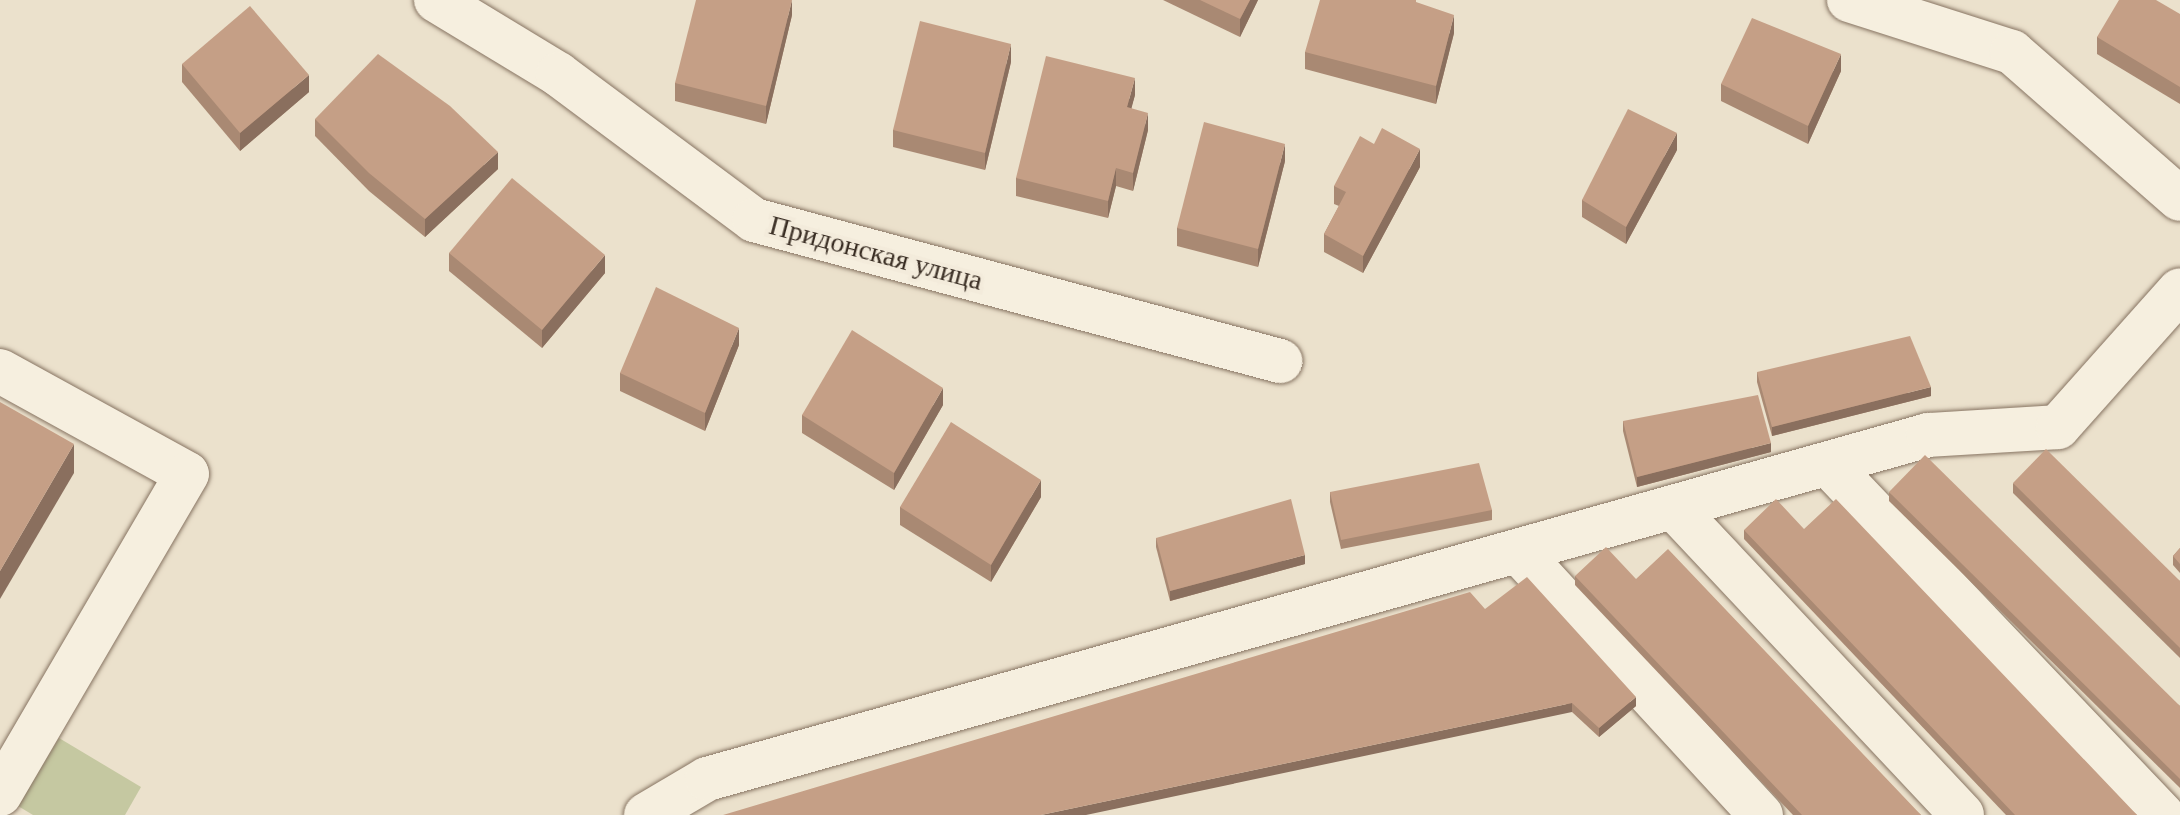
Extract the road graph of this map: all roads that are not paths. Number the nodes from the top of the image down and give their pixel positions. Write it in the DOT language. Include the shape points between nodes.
graph roads {
  1 [pos="1849,0"];
  2 [pos="457,5"];
  3 [pos="2180,199"];
  4 [pos="2180,290"];
  5 [pos="1280,361"];
  6 [pos="0,371"];
  7 [pos="1828,464"];
  8 [pos="1673,507"];
  9 [pos="1518,551"];
  10 [pos="0,794"];
  11 [pos="646,815"];
  12 [pos="1761,815"];
  13 [pos="1962,815"];
  14 [pos="2162,815"];
  1 -- 3 [label="street" via="2012,52"];
  2 -- 5 [label="street, Придонская улица" via="754,220"];
  4 -- 7 [label="street" via="2058,427 1928,435"];
  6 -- 10 [label="street" via="187,474"];
  7 -- 8 [label="street"];
  7 -- 14 [label="street"];
  8 -- 9 [label="street"];
  8 -- 13 [label="street"];
  9 -- 11 [label="street" via="707,779"];
  9 -- 12 [label="street"];
}
